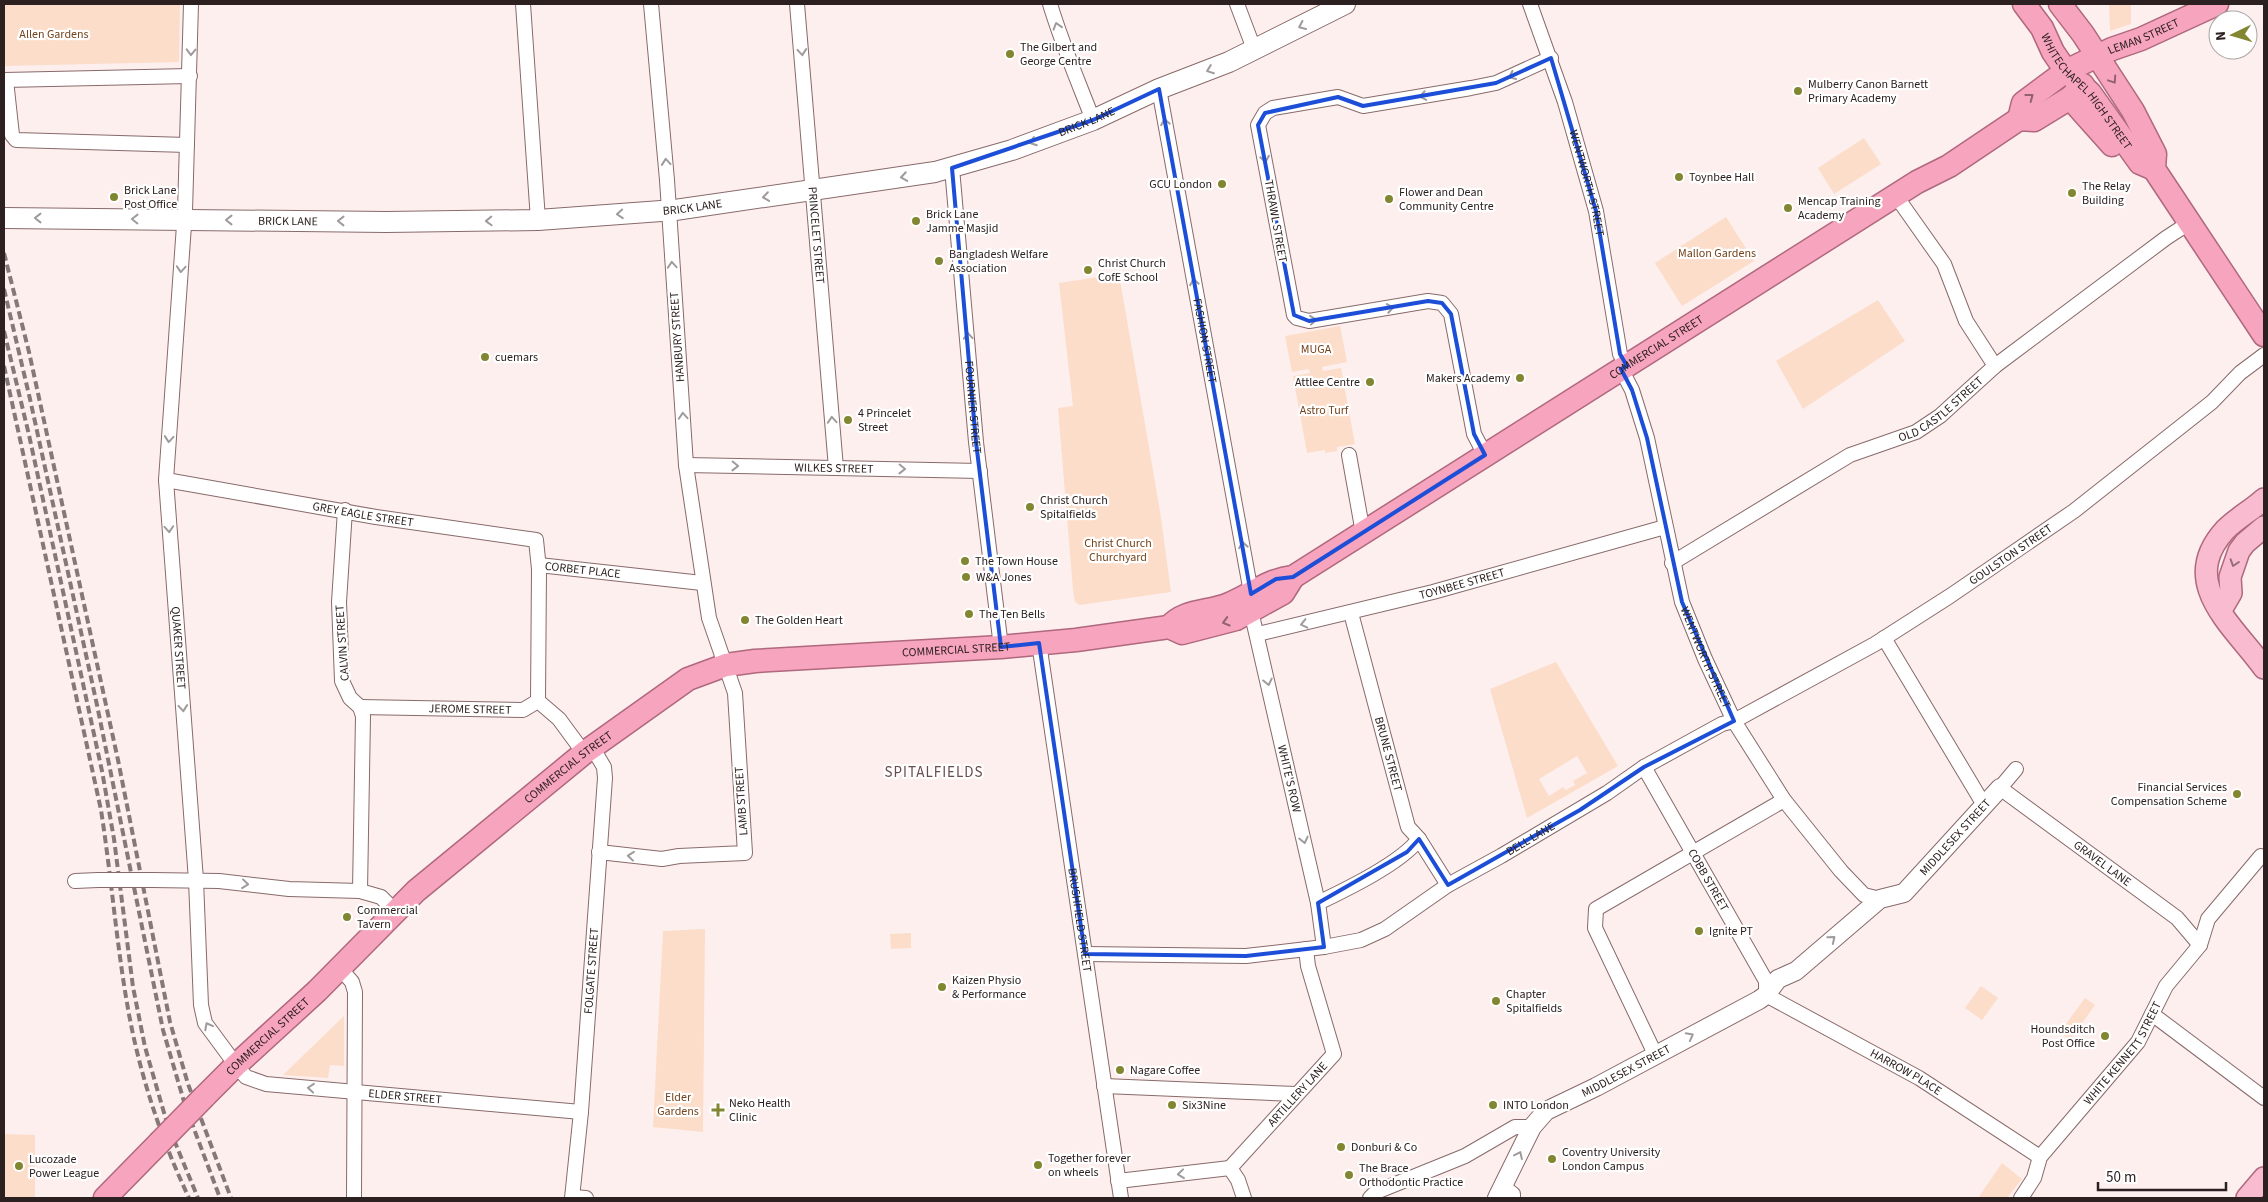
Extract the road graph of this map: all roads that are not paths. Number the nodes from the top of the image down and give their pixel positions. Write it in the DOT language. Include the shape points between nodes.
graph roads {
  1 [pos="191,4"];
  2 [pos="523,4"];
  3 [pos="651,4"];
  4 [pos="797,4"];
  5 [pos="1050,4"];
  6 [pos="1237,4"];
  7 [pos="1345,4"];
  8 [pos="1530,4"];
  9 [pos="2024,4"];
  10 [pos="2047,4"];
  11 [pos="2060,4"];
  12 [pos="2217,4"];
  13 [pos="1254,49"];
  14 [pos="1551,58"];
  15 [pos="2080,75"];
  16 [pos="190,76"];
  17 [pos="5,80"];
  18 [pos="1159,89"];
  19 [pos="1093,120"];
  20 [pos="187,144"];
  21 [pos="952,168"];
  22 [pos="2154,169"];
  23 [pos="814,191"];
  24 [pos="1896,196"];
  25 [pos="669,210"];
  26 [pos="9,218"];
  27 [pos="184,220"];
  28 [pos="538,220"];
  29 [pos="2189,223"];
  30 [pos="2264,335"];
  31 [pos="2264,355"];
  32 [pos="1995,366"];
  33 [pos="1624,368"];
  34 [pos="1485,455"];
  35 [pos="1349,456"];
  36 [pos="686,465"];
  37 [pos="836,468"];
  38 [pos="980,471"];
  39 [pos="166,480"];
  40 [pos="2264,499"];
  41 [pos="345,510"];
  42 [pos="1665,527"];
  43 [pos="2264,527"];
  44 [pos="1362,533"];
  45 [pos="1672,562"];
  46 [pos="539,564"];
  47 [pos="702,583"];
  48 [pos="1252,602"];
  49 [pos="2221,610"];
  50 [pos="1351,613"];
  51 [pos="1258,634"];
  52 [pos="1884,638"];
  53 [pos="1039,643"];
  54 [pos="1001,647"];
  55 [pos="726,665"];
  56 [pos="2264,668"];
  57 [pos="538,701"];
  58 [pos="360,707"];
  59 [pos="1734,721"];
  60 [pos="588,750"];
  61 [pos="1644,767"];
  62 [pos="2016,769"];
  63 [pos="2000,788"];
  64 [pos="1784,800"];
  65 [pos="1984,805"];
  66 [pos="1419,839"];
  67 [pos="599,852"];
  68 [pos="1693,852"];
  69 [pos="2261,856"];
  70 [pos="196,880"];
  71 [pos="75,881"];
  72 [pos="1448,884"];
  73 [pos="360,891"];
  74 [pos="1880,899"];
  75 [pos="1318,903"];
  76 [pos="395,911"];
  77 [pos="2200,945"];
  78 [pos="1324,947"];
  79 [pos="1306,949"];
  80 [pos="1085,954"];
  81 [pos="340,968"];
  82 [pos="1766,995"];
  83 [pos="2152,1014"];
  84 [pos="1655,1054"];
  85 [pos="236,1065"];
  86 [pos="1104,1086"];
  87 [pos="356,1092"];
  88 [pos="1296,1094"];
  89 [pos="2264,1098"];
  90 [pos="581,1112"];
  91 [pos="1532,1127"];
  92 [pos="2040,1157"];
  93 [pos="1230,1168"];
  94 [pos="2264,1178"];
  95 [pos="1118,1181"];
  96 [pos="1505,1194"];
  97 [pos="1374,1196"];
  98 [pos="105,1198"];
  99 [pos="354,1198"];
  100 [pos="577,1198"];
  101 [pos="1121,1198"];
  102 [pos="1244,1198"];
  103 [pos="2021,1198"];
  104 [pos="2247,1198"];
  1 -- 16 [label="street, QUAKER STREET, one-way"];
  2 -- 28 [label="street"];
  25 -- 3 [label="street, HANBURY STREET, one-way"];
  4 -- 23 [label="street, PRINCELET STREET, one-way"];
  19 -- 5 [label="street, one-way" via="1063,47"];
  6 -- 13 [label="street"];
  7 -- 13 [label="main road, BRICK LANE, one-way"];
  8 -- 14 [label="street, WENTWORTH STREET"];
  9 -- 15 [label="highway, WHITECHAPEL HIGH STREET" via="2042,28 2053,52"];
  10 -- 15 [label="highway"];
  11 -- 15 [label="highway, WHITECHAPEL HIGH STREET"];
  12 -- 15 [label="highway, LEMAN STREET" via="2141,40 2112,49"];
  13 -- 18 [label="main road, BRICK LANE, one-way"];
  14 -- 33 [label="street, WENTWORTH STREET" via="1596,211"];
  14 -- 34 [label="street, THRAWL STREET, one-way" via="1496,83 1427,96 1363,106 1338,97 1273,108 1265,113 1258,125 1291,309 1297,318 1309,322 1428,301 1442,303 1451,314 1474,434"];
  15 -- 22 [label="highway, WHITECHAPEL HIGH STREET, one-way" via="2142,126 2155,154"];
  15 -- 22 [label="highway, WHITECHAPEL HIGH STREET" via="2109,144 2132,153 2140,163"];
  15 -- 24 [label="highway, COMMERCIAL STREET" via="2022,103 2019,119 1949,166"];
  16 -- 17 [label="street"];
  16 -- 20 [label="street, QUAKER STREET"];
  17 -- 20 [label="street" via="12,135 16,140"];
  18 -- 19 [label="main road, BRICK LANE"];
  48 -- 18 [label="street, FASHION STREET, one-way"];
  19 -- 21 [label="main road, BRICK LANE, one-way"];
  20 -- 27 [label="street, QUAKER STREET"];
  21 -- 23 [label="main road, BRICK LANE, one-way"];
  38 -- 21 [label="street, FOURNIER STREET, one-way"];
  22 -- 29 [label="highway, WHITECHAPEL HIGH STREET"];
  23 -- 25 [label="main road, BRICK LANE, one-way"];
  37 -- 23 [label="street, PRINCELET STREET, one-way"];
  24 -- 32 [label="street" via="1944,264 1966,321"];
  24 -- 33 [label="highway, COMMERCIAL STREET"];
  25 -- 28 [label="main road, BRICK LANE, one-way"];
  36 -- 25 [label="street, HANBURY STREET, one-way"];
  27 -- 26 [label="main road, BRICK LANE, one-way"];
  28 -- 27 [label="main road, BRICK LANE, one-way"];
  27 -- 39 [label="street, QUAKER STREET, one-way"];
  29 -- 30 [label="highway, WHITECHAPEL HIGH STREET"];
  29 -- 32 [label="street, OLD CASTLE STREET"];
  31 -- 52 [label="street, GOULSTON STREET" via="2240,373 2212,402 2074,510"];
  32 -- 45 [label="street, OLD CASTLE STREET" via="1940,416 1916,432 1850,455"];
  33 -- 34 [label="highway, COMMERCIAL STREET"];
  33 -- 42 [label="street, WENTWORTH STREET" via="1647,438"];
  34 -- 44 [label="highway, COMMERCIAL STREET"];
  35 -- 44 [label="street"];
  36 -- 37 [label="street, WILKES STREET, one-way"];
  36 -- 47 [label="street, HANBURY STREET"];
  37 -- 38 [label="street, WILKES STREET, one-way"];
  38 -- 54 [label="street, FOURNIER STREET"];
  39 -- 41 [label="street, GREY EAGLE STREET"];
  39 -- 70 [label="street, QUAKER STREET, one-way"];
  40 -- 49 [label="main road" via="2227,528 2210,553 2208,590"];
  41 -- 46 [label="street, GREY EAGLE STREET" via="536,540"];
  41 -- 58 [label="street, CALVIN STREET" via="339,602 342,681 350,698"];
  42 -- 45 [label="street, WENTWORTH STREET"];
  42 -- 50 [label="street, TOYNBEE STREET"];
  43 -- 49 [label="main road, one-way" via="2239,551 2230,577 2231,593"];
  44 -- 48 [label="highway, COMMERCIAL STREET" via="1293,576 1283,593"];
  45 -- 59 [label="street, WENTWORTH STREET" via="1682,602"];
  46 -- 47 [label="street, CORBET PLACE"];
  46 -- 57 [label="street, CORBET PLACE"];
  47 -- 55 [label="street, HANBURY STREET" via="714,637"];
  48 -- 51 [label="street, WHITE'S ROW"];
  48 -- 53 [label="highway, COMMERCIAL STREET" via="1178,617 1169,627"];
  49 -- 56 [label="main road"];
  50 -- 51 [label="street, TOYNBEE STREET, one-way"];
  50 -- 66 [label="street, BRUNE STREET" via="1408,826"];
  51 -- 75 [label="street, WHITE'S ROW, one-way"];
  52 -- 59 [label="street, GOULSTON STREET"];
  52 -- 65 [label="street"];
  53 -- 54 [label="highway, COMMERCIAL STREET"];
  53 -- 80 [label="street, BRUSHFIELD STREET"];
  54 -- 55 [label="highway, COMMERCIAL STREET"];
  55 -- 60 [label="highway, COMMERCIAL STREET" via="688,679"];
  55 -- 67 [label="street, LAMB STREET, one-way" via="735,693 745,853 662,859"];
  57 -- 58 [label="street, JEROME STREET" via="523,710"];
  57 -- 60 [label="street"];
  58 -- 73 [label="street" via="363,716"];
  59 -- 61 [label="street, BELL LANE" via="1722,724"];
  59 -- 64 [label="street, WENTWORTH STREET"];
  60 -- 67 [label="street, FOLGATE STREET" via="604,766"];
  60 -- 76 [label="highway, COMMERCIAL STREET" via="458,855"];
  61 -- 68 [label="street, COBB STREET"];
  61 -- 72 [label="street, BELL LANE" via="1580,810"];
  62 -- 63 [label="street, MIDDLESEX STREET"];
  63 -- 65 [label="street, MIDDLESEX STREET"];
  63 -- 77 [label="street, GRAVEL LANE" via="2177,918"];
  64 -- 68 [label="street"];
  64 -- 74 [label="street, WENTWORTH STREET" via="1864,895"];
  65 -- 74 [label="street, MIDDLESEX STREET" via="1904,893"];
  66 -- 72 [label="street, BRUNE STREET"];
  66 -- 75 [label="street" via="1407,852"];
  67 -- 90 [label="street, FOLGATE STREET"];
  68 -- 82 [label="street, COBB STREET" via="1766,981"];
  68 -- 84 [label="street" via="1596,909 1595,928"];
  69 -- 77 [label="street" via="2208,919"];
  70 -- 71 [label="street, bridge"];
  70 -- 73 [label="street, one-way" via="290,889"];
  85 -- 70 [label="street, QUAKER STREET, one-way" via="205,1023 201,1004"];
  72 -- 78 [label="street, BELL LANE" via="1385,929 1361,940"];
  73 -- 76 [label="street" via="381,897"];
  82 -- 74 [label="street, MIDDLESEX STREET, one-way" via="1778,979 1796,971"];
  75 -- 78 [label="street, WHITE'S ROW"];
  76 -- 81 [label="highway, COMMERCIAL STREET"];
  77 -- 83 [label="street, WHITE KENNETT STREET" via="2166,986"];
  78 -- 79 [label="street, BELL LANE"];
  79 -- 80 [label="street, BELL LANE" via="1246,956"];
  79 -- 88 [label="street, ARTILLERY LANE" via="1334,1054"];
  80 -- 86 [label="street, BRUSHFIELD STREET"];
  81 -- 85 [label="highway, COMMERCIAL STREET"];
  81 -- 87 [label="street" via="352,982 355,992"];
  84 -- 82 [label="street, MIDDLESEX STREET, one-way"];
  82 -- 92 [label="street, HARROW PLACE" via="1919,1078"];
  83 -- 89 [label="street"];
  83 -- 92 [label="street, WHITE KENNETT STREET" via="2138,1042"];
  84 -- 91 [label="street, MIDDLESEX STREET" via="1546,1111"];
  87 -- 85 [label="street, ELDER STREET, one-way" via="266,1084 246,1077"];
  85 -- 98 [label="highway, COMMERCIAL STREET, bridge"];
  86 -- 88 [label="street"];
  86 -- 95 [label="street, BRUSHFIELD STREET"];
  87 -- 90 [label="street, ELDER STREET"];
  87 -- 99 [label="street"];
  88 -- 93 [label="street, ARTILLERY LANE"];
  90 -- 100 [label="street, FOLGATE STREET"];
  96 -- 91 [label="street, MIDDLESEX STREET, one-way"];
  91 -- 97 [label="street" via="1515,1127 1465,1156"];
  92 -- 103 [label="street" via="2034,1178"];
  93 -- 95 [label="street, one-way"];
  93 -- 102 [label="street"];
  94 -- 104 [label="main road"];
  95 -- 101 [label="street, BRUSHFIELD STREET"];
}
